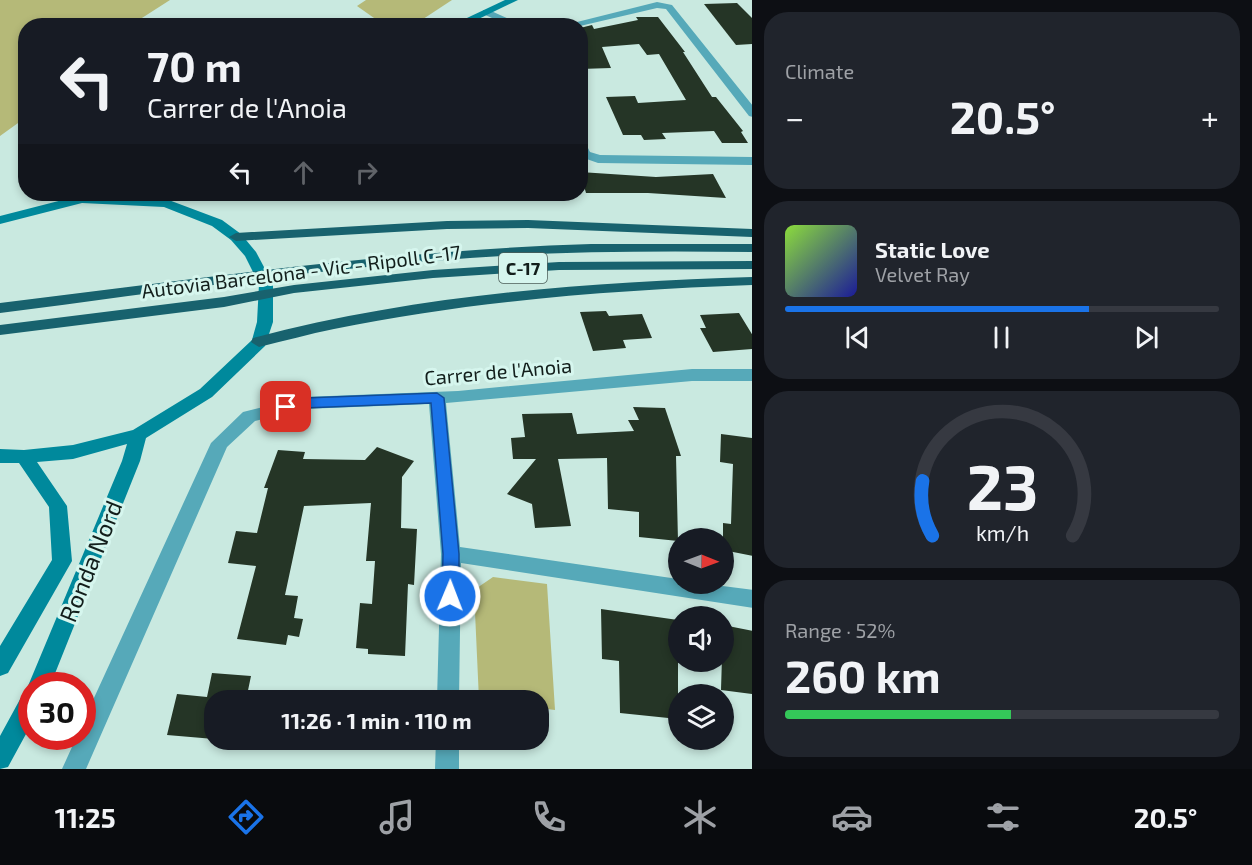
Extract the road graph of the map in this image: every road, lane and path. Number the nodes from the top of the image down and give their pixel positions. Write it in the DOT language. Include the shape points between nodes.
graph roads {
  1 [pos="513,0"];
  2 [pos="486,12"];
  3 [pos="473,18"];
  4 [pos="500,18"];
  5 [pos="588,21"];
  6 [pos="752,113"];
  7 [pos="588,155"];
  8 [pos="752,161"];
  9 [pos="68,201"];
  10 [pos="172,201"];
  11 [pos="0,220"];
  12 [pos="752,233"];
  13 [pos="236,237"];
  14 [pos="752,248"];
  15 [pos="752,265"];
  16 [pos="752,281"];
  17 [pos="0,309"];
  18 [pos="0,330"];
  19 [pos="259,342"];
  20 [pos="752,375"];
  21 [pos="437,398"];
  22 [pos="138,435"];
  23 [pos="0,456"];
  24 [pos="24,457"];
  25 [pos="451,554"];
  26 [pos="752,599"];
  27 [pos="0,666"];
  28 [pos="45,672"];
  29 [pos="448,690"];
  30 [pos="18,725"];
  31 [pos="448,750"];
  32 [pos="0,759"];
  33 [pos="74,769"];
  34 [pos="447,769"];
  1 -- 2 [label="main road"];
  2 -- 3 [label="main road"];
  2 -- 4 [label="street"];
  5 -- 6 [label="street" via="657,5 669,7"];
  7 -- 8 [label="street" via="598,159"];
  9 -- 11 [label="main road"];
  10 -- 13 [label="main road"];
  12 -- 13 [label="highway" via="528,224"];
  13 -- 19 [label="main road" via="252,255 266,284 265,322"];
  14 -- 17 [label="highway, Autovia Barcelona - Vic - Ripoll C-17 / C-17" via="554,249 430,257"];
  15 -- 18 [label="highway, Autovia Barcelona - Vic - Ripoll C-17 / C-17" via="559,266 433,274"];
  16 -- 19 [label="highway" via="607,289 470,304 341,323"];
  19 -- 22 [label="main road" via="206,393"];
  20 -- 21 [label="street, Carrer de l'Anoia" via="692,375"];
  21 -- 25 [label="street"];
  21 -- 33 [label="street, Carrer de l'Anoia" via="304,403 249,416 220,443"];
  22 -- 24 [label="main road" via="73,453"];
  22 -- 28 [label="main road, Ronda Nord" via="131,461"];
  23 -- 24 [label="main road"];
  24 -- 27 [label="main road, Ronda Nord" via="58,506 62,561"];
  25 -- 26 [label="street"];
  25 -- 29 [label="street"];
  30 -- 32 [label="main road"];
  31 -- 34 [label="street"];
}
